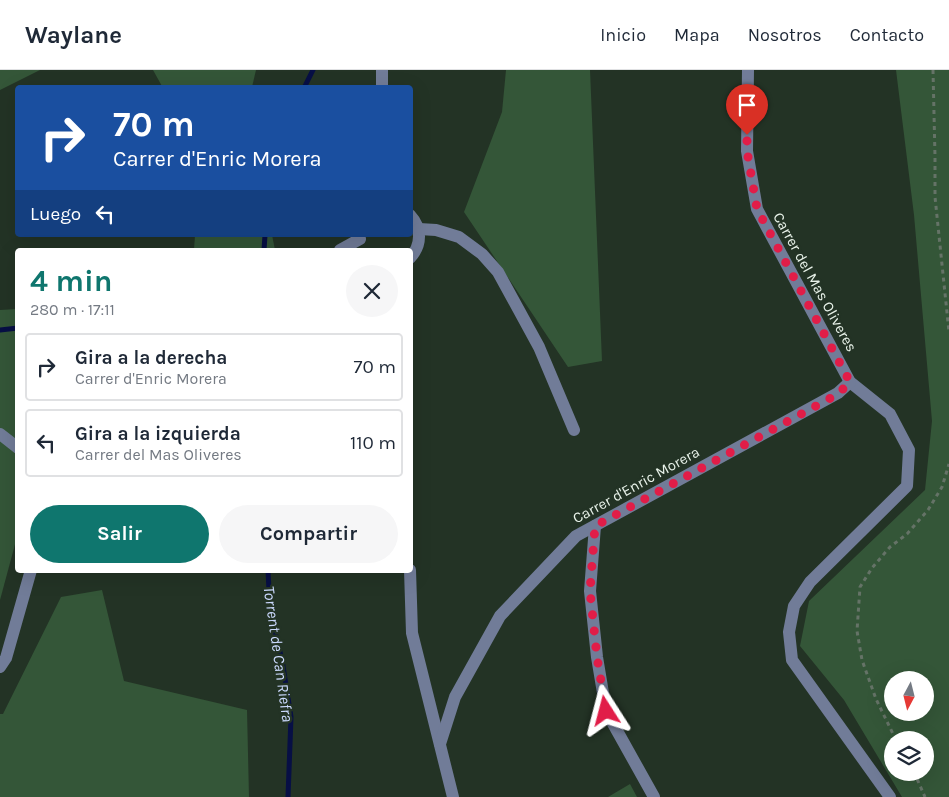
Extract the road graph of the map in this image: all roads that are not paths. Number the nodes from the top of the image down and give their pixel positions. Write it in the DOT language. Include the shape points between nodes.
graph roads {
  1 [pos="382,70"];
  2 [pos="748,70"];
  3 [pos="382,85"];
  4 [pos="413,218"];
  5 [pos="419,229"];
  6 [pos="362,241"];
  7 [pos="345,248"];
  8 [pos="413,255"];
  9 [pos="850,382"];
  10 [pos="574,430"];
  11 [pos="0,434"];
  12 [pos="15,446"];
  13 [pos="595,526"];
  14 [pos="30,573"];
  15 [pos="410,573"];
  16 [pos="0,667"];
  17 [pos="440,744"];
  18 [pos="453,797"];
  19 [pos="654,797"];
  20 [pos="890,797"];
  1 -- 3 [label="street"];
  2 -- 9 [label="street, Carrer del Mas Oliveres" via="747,151 757,209"];
  4 -- 5 [label="street"];
  5 -- 8 [label="street" via="420,240"];
  5 -- 10 [label="street" via="459,237 482,254 498,272 540,347"];
  6 -- 7 [label="street"];
  9 -- 13 [label="street, Carrer d'Enric Morera" via="838,394"];
  9 -- 20 [label="street, Carrer del Mas Oliveres" via="890,414 909,450 907,486 810,582 794,606 790,632 792,660"];
  11 -- 12 [label="street"];
  13 -- 17 [label="street, Carrer d'Enric Morera" via="576,536 500,616 455,697"];
  13 -- 19 [label="street" via="590,591 606,711"];
  14 -- 16 [label="street" via="6,658"];
  15 -- 17 [label="street" via="412,633"];
  17 -- 18 [label="street"];
}
